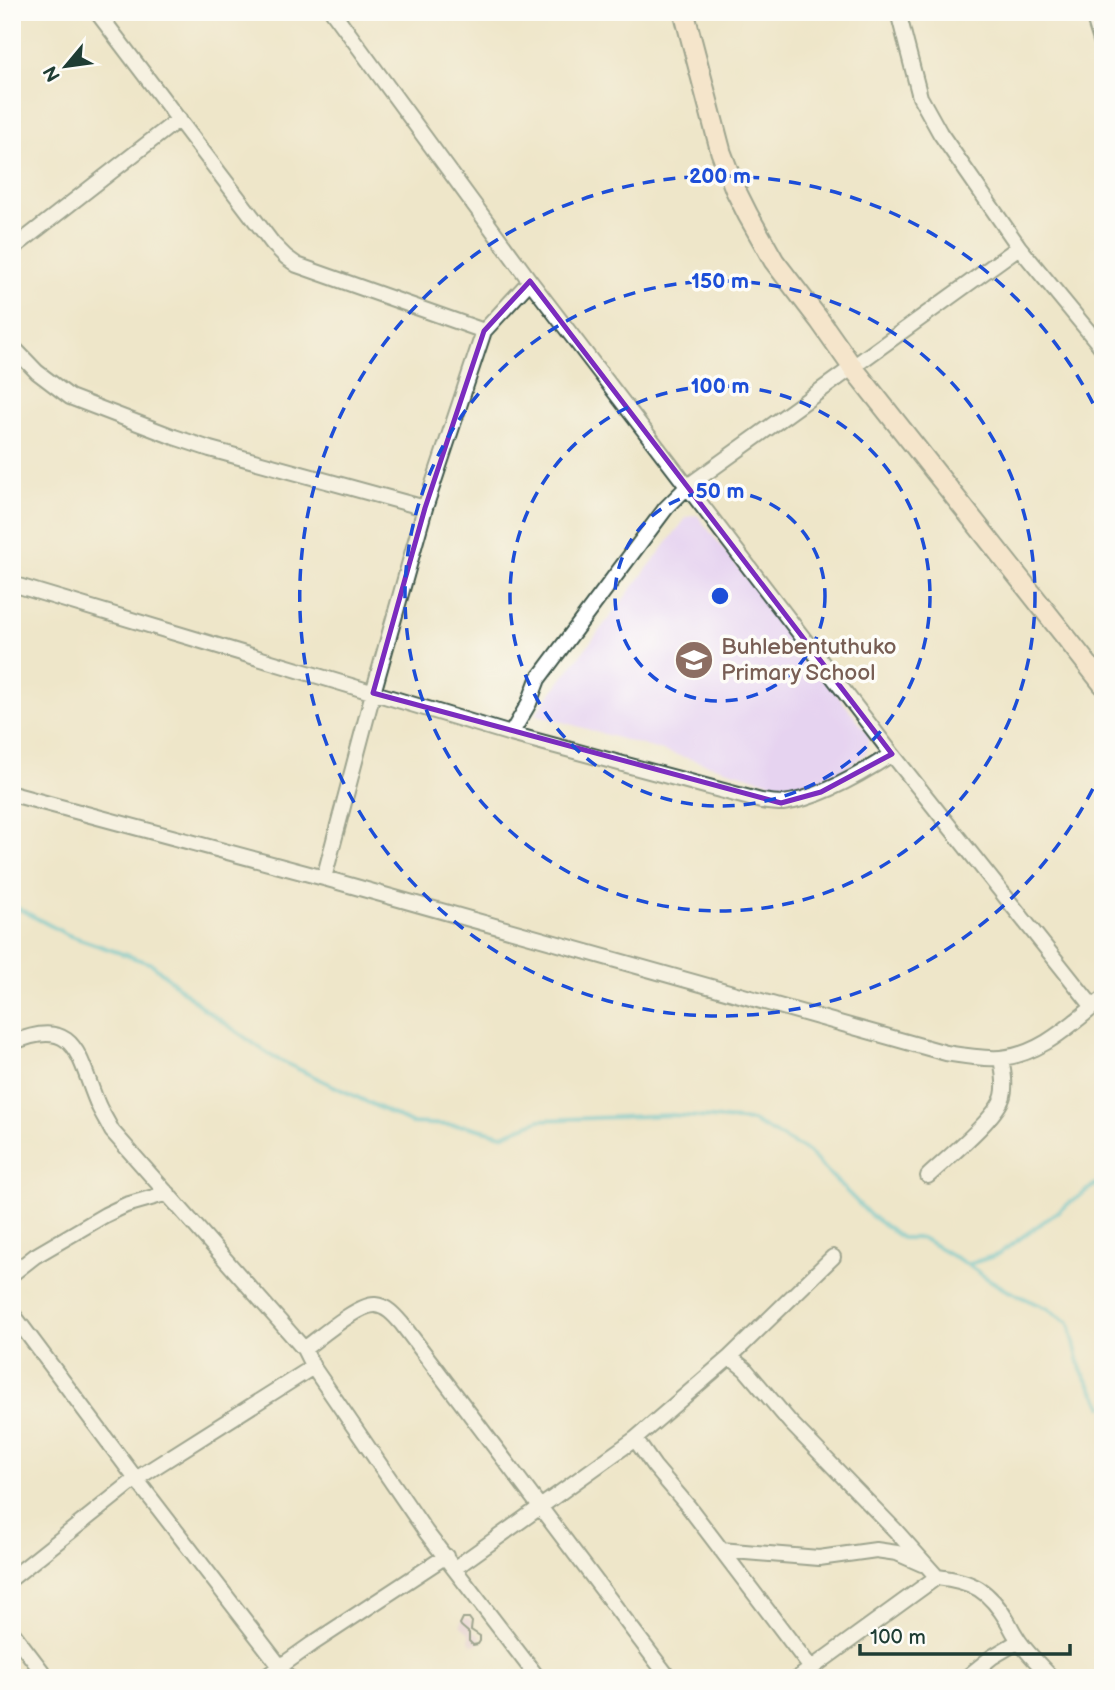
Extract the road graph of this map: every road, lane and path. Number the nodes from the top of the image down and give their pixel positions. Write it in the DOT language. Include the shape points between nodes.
graph roads {
  1 [pos="97,12"];
  2 [pos="333,12"];
  3 [pos="684,12"];
  4 [pos="898,12"];
  5 [pos="1092,12"];
  6 [pos="1103,47"];
  7 [pos="179,119"];
  8 [pos="1019,247"];
  9 [pos="12,249"];
  10 [pos="530,281"];
  11 [pos="484,331"];
  12 [pos="12,346"];
  13 [pos="1103,349"];
  14 [pos="853,368"];
  15 [pos="688,486"];
  16 [pos="425,508"];
  17 [pos="12,584"];
  18 [pos="1103,684"];
  19 [pos="373,693"];
  20 [pos="511,734"];
  21 [pos="892,754"];
  22 [pos="12,794"];
  23 [pos="324,878"];
  24 [pos="1098,1003"];
  25 [pos="12,1043"];
  26 [pos="1002,1058"];
  27 [pos="928,1176"];
  28 [pos="168,1193"];
  29 [pos="833,1257"];
  30 [pos="12,1274"];
  31 [pos="12,1313"];
  32 [pos="304,1349"];
  33 [pos="730,1357"];
  34 [pos="313,1367"];
  35 [pos="635,1439"];
  36 [pos="136,1479"];
  37 [pos="542,1507"];
  38 [pos="721,1550"];
  39 [pos="450,1562"];
  40 [pos="926,1566"];
  41 [pos="937,1577"];
  42 [pos="12,1578"];
  43 [pos="12,1632"];
  44 [pos="1019,1641"];
  45 [pos="811,1668"];
  46 [pos="284,1672"];
  47 [pos="667,1677"];
  48 [pos="47,1678"];
  49 [pos="264,1678"];
  50 [pos="538,1678"];
  51 [pos="798,1678"];
  52 [pos="966,1678"];
  53 [pos="1052,1678"];
  1 -- 7 [label="street"];
  2 -- 10 [label="street"];
  3 -- 14 [label="street" via="735,189 774,261"];
  4 -- 8 [label="street" via="928,113"];
  5 -- 6 [label="street"];
  7 -- 9 [label="street"];
  7 -- 11 [label="street" via="273,244 298,265"];
  8 -- 13 [label="street"];
  8 -- 14 [label="street"];
  10 -- 11 [label="street"];
  10 -- 15 [label="street"];
  11 -- 16 [label="street"];
  12 -- 16 [label="street" via="70,397 210,449"];
  14 -- 15 [label="street"];
  14 -- 18 [label="street"];
  15 -- 20 [label="street" via="666,508 538,679"];
  15 -- 21 [label="street"];
  16 -- 19 [label="street"];
  17 -- 19 [label="street"];
  19 -- 20 [label="street"];
  19 -- 23 [label="street"];
  20 -- 21 [label="street" via="781,803 821,792"];
  21 -- 24 [label="street"];
  22 -- 23 [label="street"];
  23 -- 26 [label="street" via="915,1045"];
  24 -- 26 [label="street" via="1042,1044"];
  25 -- 28 [label="street" via="46,1034 70,1042 112,1131"];
  26 -- 27 [label="street" via="1004,1088 998,1108"];
  28 -- 30 [label="street" via="104,1215"];
  28 -- 32 [label="street"];
  29 -- 33 [label="street"];
  31 -- 36 [label="street"];
  32 -- 34 [label="street"];
  32 -- 37 [label="street" via="365,1307 388,1309"];
  33 -- 35 [label="street"];
  33 -- 40 [label="street"];
  34 -- 36 [label="street"];
  34 -- 39 [label="street"];
  35 -- 37 [label="street"];
  35 -- 38 [label="street"];
  36 -- 42 [label="street"];
  36 -- 46 [label="street"];
  37 -- 39 [label="street"];
  37 -- 47 [label="street"];
  38 -- 40 [label="street" via="819,1558 876,1550 897,1553"];
  38 -- 45 [label="street"];
  39 -- 46 [label="street" via="364,1609"];
  39 -- 50 [label="street"];
  40 -- 41 [label="street"];
  41 -- 44 [label="street" via="956,1579 983,1591"];
  41 -- 45 [label="street"];
  43 -- 48 [label="street"];
  44 -- 52 [label="street"];
  44 -- 53 [label="street"];
  45 -- 51 [label="street"];
  46 -- 49 [label="street"];
}
